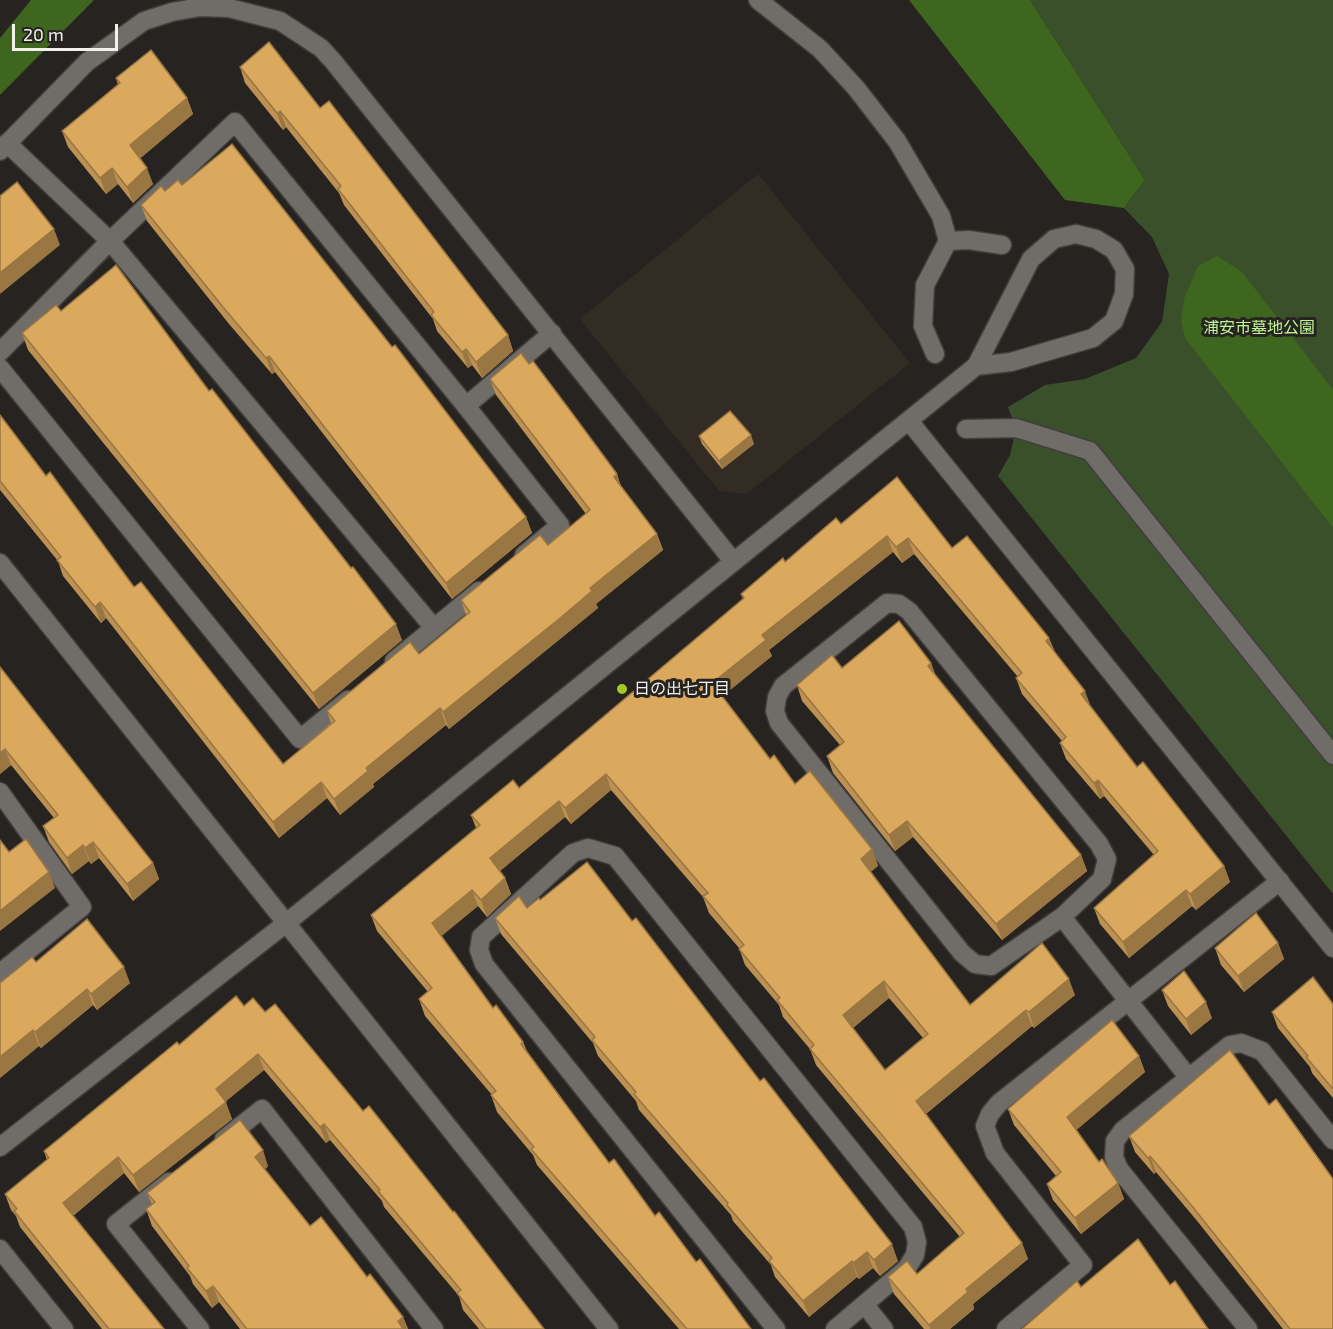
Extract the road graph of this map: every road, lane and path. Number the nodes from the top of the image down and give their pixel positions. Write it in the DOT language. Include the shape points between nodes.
graph roads {
  1 [pos="758,0"];
  2 [pos="4,147"];
  3 [pos="110,241"];
  4 [pos="948,241"];
  5 [pos="1002,245"];
  6 [pos="552,333"];
  7 [pos="0,352"];
  8 [pos="935,354"];
  9 [pos="976,366"];
  10 [pos="0,368"];
  11 [pos="466,406"];
  12 [pos="909,421"];
  13 [pos="966,429"];
  14 [pos="733,561"];
  15 [pos="3,572"];
  16 [pos="434,628"];
  17 [pos="381,672"];
  18 [pos="363,687"];
  19 [pos="1333,755"];
  20 [pos="0,792"];
  21 [pos="1280,881"];
  22 [pos="1062,917"];
  23 [pos="285,924"];
  24 [pos="1333,948"];
  25 [pos="0,973"];
  26 [pos="1129,1002"];
  27 [pos="1190,1078"];
  28 [pos="1333,1140"];
  29 [pos="0,1147"];
  30 [pos="207,1152"];
  31 [pos="180,1173"];
  32 [pos="0,1249"];
  33 [pos="865,1305"];
  34 [pos="64,1329"];
  35 [pos="200,1329"];
  36 [pos="434,1329"];
  37 [pos="609,1329"];
  38 [pos="776,1329"];
  39 [pos="834,1329"];
  40 [pos="884,1329"];
  41 [pos="1006,1329"];
  42 [pos="1248,1329"];
  1 -- 4 [label="street" via="820,49 863,97 897,141 941,216"];
  2 -- 3 [label="street"];
  2 -- 6 [label="street" via="87,62 144,21 200,7 229,8 280,21 321,48 333,61"];
  3 -- 7 [label="street"];
  3 -- 11 [label="street" via="235,122"];
  3 -- 16 [label="street"];
  4 -- 5 [label="street"];
  4 -- 8 [label="street" via="924,285 923,326"];
  6 -- 11 [label="street"];
  6 -- 14 [label="street"];
  9 -- 9 [label="street" via="1031,259 1054,239 1076,234 1096,238 1114,250 1125,269 1124,294 1114,321 1094,338 1011,362"];
  9 -- 12 [label="street"];
  10 -- 18 [label="street" via="300,739"];
  11 -- 16 [label="street" via="560,525"];
  12 -- 14 [label="street"];
  12 -- 21 [label="street"];
  13 -- 19 [label="street" via="1016,428 1090,451"];
  14 -- 23 [label="street"];
  15 -- 23 [label="street"];
  16 -- 17 [label="street"];
  20 -- 25 [label="street" via="82,907"];
  21 -- 24 [label="street"];
  21 -- 26 [label="street"];
  22 -- 22 [label="street" via="991,966 975,964 962,953 779,723 775,711 783,686 876,608 887,603 909,611 1100,844 1107,859 1102,879"];
  22 -- 26 [label="street"];
  23 -- 29 [label="street"];
  23 -- 37 [label="street"];
  26 -- 27 [label="street"];
  26 -- 41 [label="street" via="990,1114 986,1126 995,1153 1083,1265"];
  27 -- 28 [label="street" via="1230,1045 1251,1045 1262,1051"];
  27 -- 42 [label="street" via="1123,1130 1115,1141 1114,1157 1119,1169"];
  30 -- 36 [label="street" via="262,1109"];
  31 -- 35 [label="street" via="116,1224"];
  32 -- 34 [label="street"];
  33 -- 38 [label="street" via="907,1268 915,1255 913,1227 615,856 588,849 573,854 481,937 479,950 484,964"];
  33 -- 39 [label="street"];
  33 -- 40 [label="street"];
}
